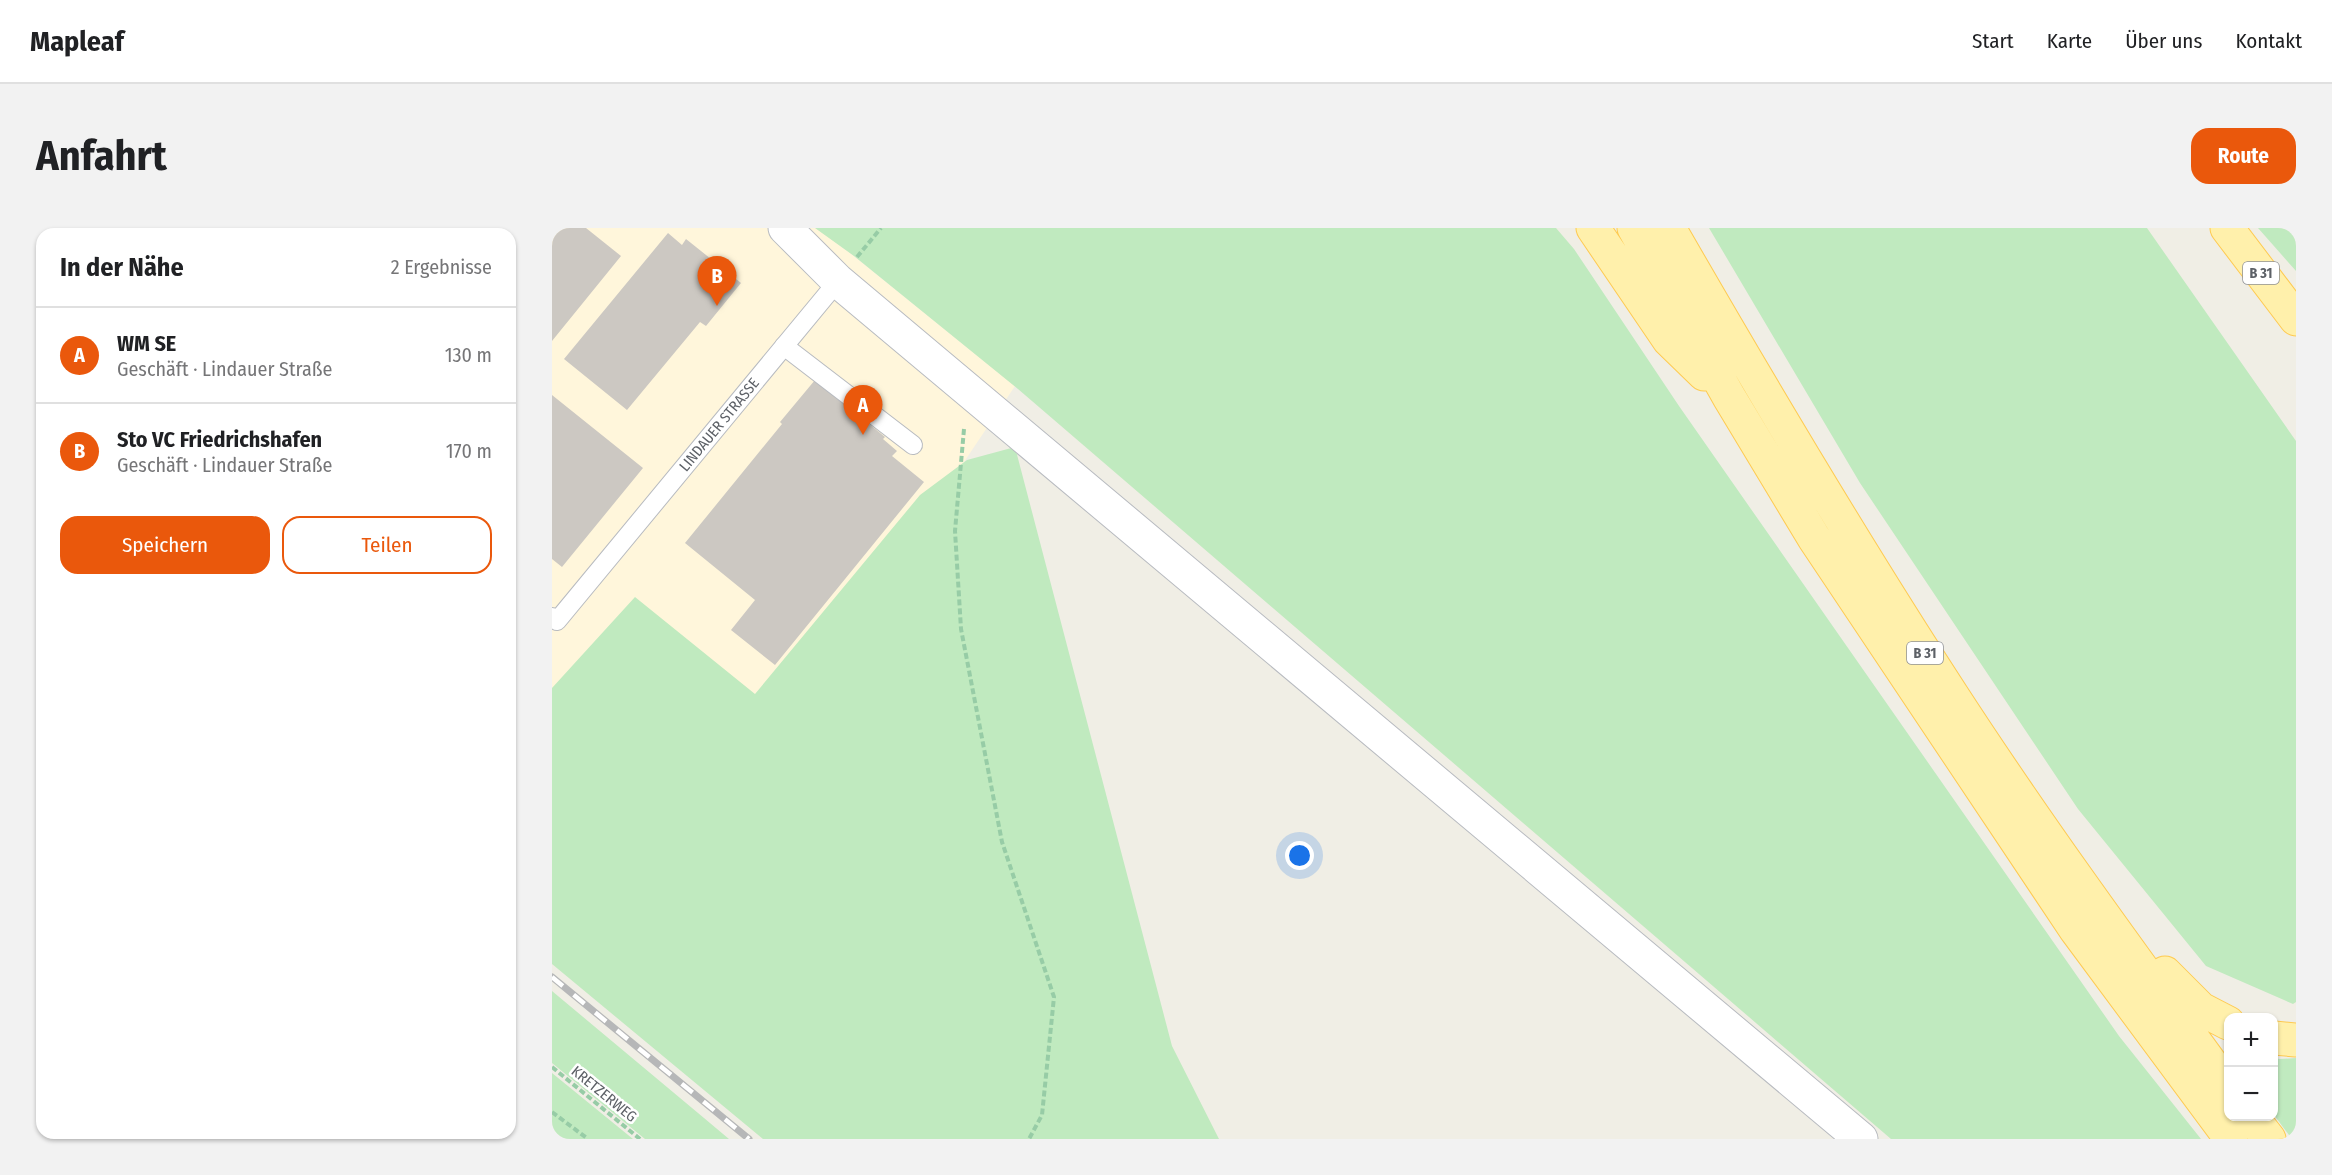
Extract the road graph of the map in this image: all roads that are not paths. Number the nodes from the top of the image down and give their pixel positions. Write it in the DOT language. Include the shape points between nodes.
graph roads {
  1 [pos="785,228"];
  2 [pos="1593,228"];
  3 [pos="1634,228"];
  4 [pos="1669,228"];
  5 [pos="2227,228"];
  6 [pos="838,281"];
  7 [pos="2296,319"];
  8 [pos="784,345"];
  9 [pos="1729,397"];
  10 [pos="913,445"];
  11 [pos="552,617"];
  12 [pos="2104,916"];
  13 [pos="2224,1020"];
  14 [pos="2278,1038"];
  15 [pos="2296,1040"];
  16 [pos="2224,1080"];
  17 [pos="2255,1121"];
  18 [pos="1861,1139"];
  19 [pos="2231,1139"];
  20 [pos="2269,1139"];
  1 -- 6 [label="street"];
  2 -- 9 [label="main road, B 31" via="1669,340"];
  3 -- 9 [label="main road, B 31"];
  4 -- 12 [label="main road, B 31" via="1758,382 1953,697"];
  5 -- 7 [label="main road, B 31"];
  6 -- 8 [label="lane, LINDAUER STRASSE"];
  6 -- 18 [label="street"];
  8 -- 10 [label="lane"];
  8 -- 11 [label="lane, LINDAUER STRASSE" via="557,621"];
  9 -- 19 [label="main road, B 31" via="1814,538 2076,930"];
  12 -- 13 [label="main road, B 31" via="2201,1008"];
  12 -- 16 [label="main road, B 31"];
  14 -- 15 [label="main road"];
  17 -- 20 [label="main road"];
}
